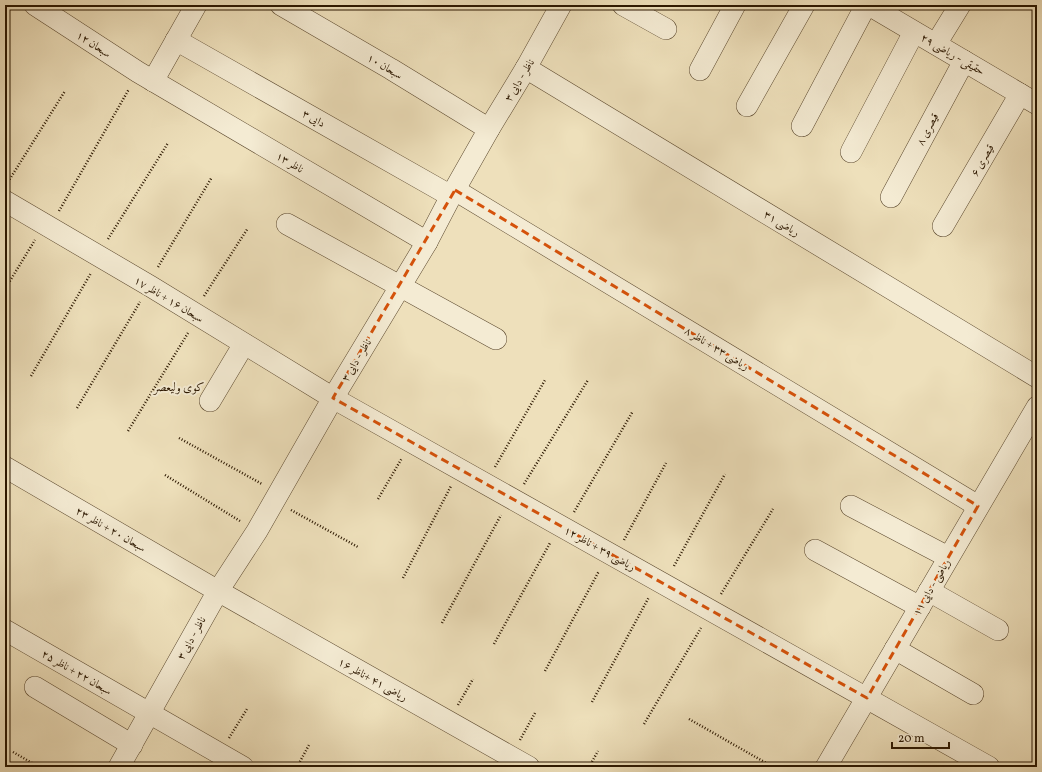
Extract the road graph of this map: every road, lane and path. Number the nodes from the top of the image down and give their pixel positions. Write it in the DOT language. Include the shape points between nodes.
graph roads {
  1 [pos="35,5"];
  2 [pos="196,5"];
  3 [pos="281,5"];
  4 [pos="623,5"];
  5 [pos="735,5"];
  6 [pos="804,5"];
  7 [pos="867,5"];
  8 [pos="960,5"];
  9 [pos="557,6"];
  10 [pos="666,29"];
  11 [pos="914,32"];
  12 [pos="176,40"];
  13 [pos="936,44"];
  14 [pos="964,61"];
  15 [pos="526,68"];
  16 [pos="700,70"];
  17 [pos="146,77"];
  18 [pos="65,91"];
  19 [pos="1029,99"];
  20 [pos="747,106"];
  21 [pos="802,126"];
  22 [pos="489,129"];
  23 [pos="168,143"];
  24 [pos="851,152"];
  25 [pos="212,177"];
  26 [pos="5,187"];
  27 [pos="453,193"];
  28 [pos="891,197"];
  29 [pos="5,201"];
  30 [pos="287,224"];
  31 [pos="47,225"];
  32 [pos="944,226"];
  33 [pos="248,228"];
  34 [pos="427,242"];
  35 [pos="99,256"];
  36 [pos="148,286"];
  37 [pos="400,286"];
  38 [pos="5,289"];
  39 [pos="196,315"];
  40 [pos="496,339"];
  41 [pos="244,344"];
  42 [pos="31,376"];
  43 [pos="1037,377"];
  44 [pos="545,380"];
  45 [pos="588,380"];
  46 [pos="333,398"];
  47 [pos="210,401"];
  48 [pos="1037,407"];
  49 [pos="77,408"];
  50 [pos="633,411"];
  51 [pos="128,431"];
  52 [pos="179,438"];
  53 [pos="412,442"];
  54 [pos="666,463"];
  55 [pos="5,466"];
  56 [pos="460,469"];
  57 [pos="166,474"];
  58 [pos="725,474"];
  59 [pos="486,483"];
  60 [pos="276,497"];
  61 [pos="512,498"];
  62 [pos="378,499"];
  63 [pos="851,506"];
  64 [pos="978,506"];
  65 [pos="773,509"];
  66 [pos="563,527"];
  67 [pos="257,531"];
  68 [pos="358,547"];
  69 [pos="815,550"];
  70 [pos="612,554"];
  71 [pos="948,557"];
  72 [pos="403,578"];
  73 [pos="661,582"];
  74 [pos="218,591"];
  75 [pos="924,599"];
  76 [pos="711,610"];
  77 [pos="442,623"];
  78 [pos="5,630"];
  79 [pos="998,630"];
  80 [pos="494,644"];
  81 [pos="895,649"];
  82 [pos="545,670"];
  83 [pos="472,679"];
  84 [pos="35,687"];
  85 [pos="973,694"];
  86 [pos="867,698"];
  87 [pos="592,702"];
  88 [pos="247,709"];
  89 [pos="149,713"];
  90 [pos="535,713"];
  91 [pos="689,719"];
  92 [pos="448,721"];
  93 [pos="644,724"];
  94 [pos="132,745"];
  95 [pos="309,745"];
  96 [pos="598,751"];
  97 [pos="13,752"];
  98 [pos="219,753"];
  99 [pos="511,757"];
  100 [pos="39,767"];
  101 [pos="119,767"];
  102 [pos="243,767"];
  103 [pos="297,767"];
  104 [pos="529,767"];
  105 [pos="589,767"];
  106 [pos="773,767"];
  107 [pos="826,767"];
  108 [pos="989,767"];
  1 -- 17 [label="street, سبحان ۱۲"];
  2 -- 12 [label="street"];
  3 -- 22 [label="street, سبحان ۱۰"];
  4 -- 10 [label="street"];
  5 -- 16 [label="street"];
  6 -- 20 [label="street"];
  7 -- 11 [label="street, حقیقی - ریاضی ۲۹"];
  7 -- 21 [label="street"];
  8 -- 13 [label="street"];
  9 -- 15 [label="street, ناظر - دایی ۳"];
  11 -- 13 [label="street, حقیقی - ریاضی ۲۹"];
  11 -- 24 [label="street"];
  12 -- 17 [label="street"];
  12 -- 27 [label="street, دایی ۳"];
  13 -- 14 [label="street, حقیقی - ریاضی ۲۹"];
  14 -- 19 [label="street, حقیقی - ریاضی ۲۹"];
  14 -- 28 [label="street, قیصری ۸"];
  15 -- 22 [label="street, ناظر - دایی ۳"];
  15 -- 43 [label="street, ریاضی ۳۱"];
  17 -- 31 [label="path"];
  17 -- 34 [label="street, ناظر ۱۳"];
  18 -- 26 [label="path"];
  19 -- 32 [label="street, قیصری ۶"];
  22 -- 27 [label="street, ناظر - دایی ۳"];
  23 -- 35 [label="path"];
  25 -- 36 [label="path"];
  27 -- 34 [label="street, ناظر - دایی ۳"];
  27 -- 64 [label="street, ریاضی ۳۳ + ناظر ۸"];
  29 -- 31 [label="street, سبحان ۱۶ + ناظر ۱۷"];
  30 -- 37 [label="street"];
  31 -- 35 [label="street, سبحان ۱۶ + ناظر ۱۷"];
  31 -- 38 [label="path"];
  33 -- 39 [label="path"];
  34 -- 37 [label="street, ناظر - دایی ۳"];
  35 -- 36 [label="street, سبحان ۱۶ + ناظر ۱۷"];
  35 -- 42 [label="path"];
  36 -- 39 [label="street, سبحان ۱۶ + ناظر ۱۷"];
  36 -- 49 [label="path"];
  37 -- 40 [label="street"];
  37 -- 46 [label="street, ناظر - دایی ۳"];
  39 -- 41 [label="street, سبحان ۱۶ + ناظر ۱۷"];
  39 -- 51 [label="path"];
  41 -- 46 [label="street, سبحان ۱۶ + ناظر ۱۷"];
  41 -- 47 [label="street"];
  44 -- 59 [label="path"];
  45 -- 61 [label="path"];
  46 -- 53 [label="street, ریاضی ۳۹ + ناظر ۱۲"];
  46 -- 60 [label="street, ناظر - دایی ۳"];
  48 -- 64 [label="street, ریاضی - دایی ۱۱"];
  50 -- 66 [label="path"];
  52 -- 60 [label="path"];
  53 -- 56 [label="street, ریاضی ۳۹ + ناظر ۱۲"];
  53 -- 62 [label="path"];
  54 -- 70 [label="path"];
  55 -- 74 [label="street, سبحان ۲۰ + ناظر ۲۳"];
  56 -- 59 [label="street, ریاضی ۳۹ + ناظر ۱۲"];
  56 -- 72 [label="path"];
  57 -- 67 [label="path"];
  58 -- 73 [label="path"];
  59 -- 61 [label="street, ریاضی ۳۹ + ناظر ۱۲"];
  60 -- 67 [label="street, ناظر - دایی ۳"];
  60 -- 68 [label="path"];
  61 -- 66 [label="street, ریاضی ۳۹ + ناظر ۱۲"];
  61 -- 77 [label="path"];
  63 -- 71 [label="street"];
  64 -- 71 [label="street, ریاضی - دایی ۱۱"];
  65 -- 76 [label="path"];
  66 -- 70 [label="street, ریاضی ۳۹ + ناظر ۱۲"];
  66 -- 80 [label="path"];
  67 -- 74 [label="street, ناظر - دایی ۳"];
  69 -- 75 [label="street"];
  70 -- 73 [label="street, ریاضی ۳۹ + ناظر ۱۲"];
  70 -- 82 [label="path"];
  71 -- 75 [label="street, ریاضی - دایی ۱۱"];
  73 -- 76 [label="street, ریاضی ۳۹ + ناظر ۱۲"];
  73 -- 87 [label="path"];
  74 -- 89 [label="street, ناظر - دایی ۳"];
  74 -- 92 [label="street, ریاضی ۴۱ +ناظر ۱۶"];
  75 -- 79 [label="street"];
  75 -- 81 [label="street, ریاضی - دایی ۱۱"];
  76 -- 86 [label="street, ریاضی ۳۹ + ناظر ۱۲"];
  76 -- 93 [label="path"];
  78 -- 89 [label="street, سبحان ۲۲ + ناظر ۲۵"];
  81 -- 85 [label="street"];
  81 -- 86 [label="street, ریاضی - دایی ۱۱"];
  83 -- 92 [label="path"];
  84 -- 94 [label="street"];
  86 -- 107 [label="street, ریاضی - دایی ۱۱"];
  86 -- 108 [label="street, ریاضی ۳۹ + ناظر ۱۲"];
  88 -- 98 [label="path"];
  89 -- 94 [label="street, ناظر - دایی ۳"];
  89 -- 98 [label="street, سبحان ۲۲ + ناظر ۲۵"];
  90 -- 99 [label="path"];
  91 -- 106 [label="path"];
  92 -- 99 [label="street, ریاضی ۴۱ +ناظر ۱۶"];
  94 -- 101 [label="street, ناظر - دایی ۳"];
  95 -- 103 [label="path"];
  96 -- 105 [label="path"];
  97 -- 100 [label="path"];
  98 -- 102 [label="street, سبحان ۲۲ + ناظر ۲۵"];
  99 -- 104 [label="street, ریاضی ۴۱ +ناظر ۱۶"];
}
